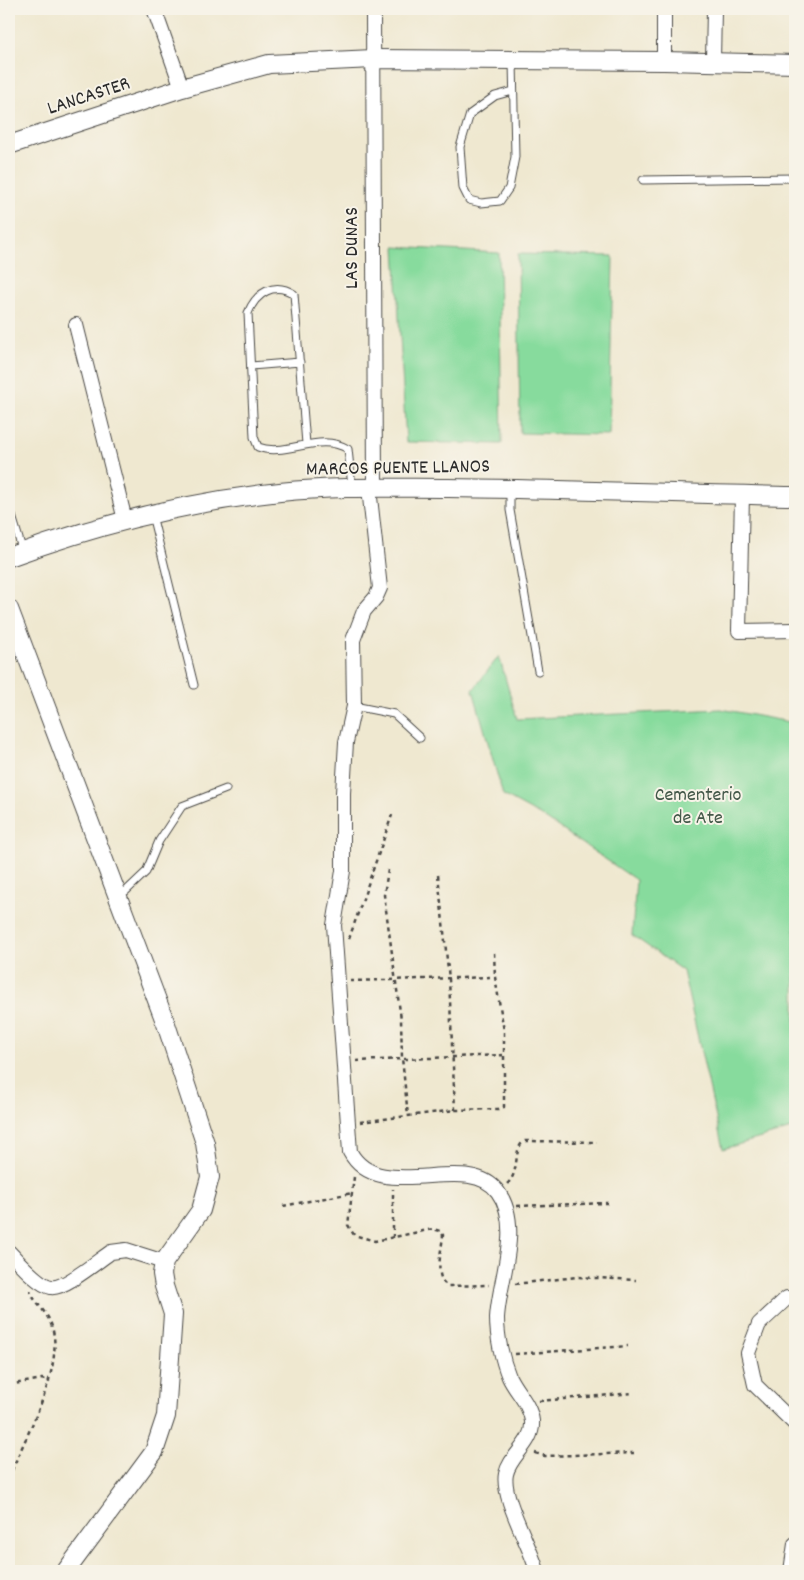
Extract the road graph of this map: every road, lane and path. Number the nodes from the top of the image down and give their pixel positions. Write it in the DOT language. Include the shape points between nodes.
graph roads {
  1 [pos="154,9"];
  2 [pos="373,9"];
  3 [pos="664,9"];
  4 [pos="714,9"];
  5 [pos="373,59"];
  6 [pos="513,59"];
  7 [pos="664,60"];
  8 [pos="713,61"];
  9 [pos="795,64"];
  10 [pos="182,88"];
  11 [pos="513,91"];
  12 [pos="9,145"];
  13 [pos="795,178"];
  14 [pos="643,180"];
  15 [pos="76,325"];
  16 [pos="300,362"];
  17 [pos="251,366"];
  18 [pos="306,444"];
  19 [pos="365,488"];
  20 [pos="510,489"];
  21 [pos="742,495"];
  22 [pos="795,496"];
  23 [pos="9,506"];
  24 [pos="152,514"];
  25 [pos="125,520"];
  26 [pos="16,555"];
  27 [pos="9,609"];
  28 [pos="795,630"];
  29 [pos="538,671"];
  30 [pos="194,685"];
  31 [pos="354,706"];
  32 [pos="420,738"];
  33 [pos="226,789"];
  34 [pos="392,814"];
  35 [pos="388,870"];
  36 [pos="438,875"];
  37 [pos="117,896"];
  38 [pos="494,952"];
  39 [pos="337,963"];
  40 [pos="495,977"];
  41 [pos="449,979"];
  42 [pos="396,980"];
  43 [pos="338,982"];
  44 [pos="453,1055"];
  45 [pos="504,1055"];
  46 [pos="402,1058"];
  47 [pos="345,1061"];
  48 [pos="455,1110"];
  49 [pos="408,1116"];
  50 [pos="349,1124"];
  51 [pos="597,1142"];
  52 [pos="356,1164"];
  53 [pos="393,1176"];
  54 [pos="498,1191"];
  55 [pos="352,1192"];
  56 [pos="608,1203"];
  57 [pos="283,1206"];
  58 [pos="506,1207"];
  59 [pos="393,1238"];
  60 [pos="9,1252"];
  61 [pos="164,1262"];
  62 [pos="27,1269"];
  63 [pos="636,1280"];
  64 [pos="501,1285"];
  65 [pos="787,1298"];
  66 [pos="628,1346"];
  67 [pos="502,1354"];
  68 [pos="50,1382"];
  69 [pos="9,1385"];
  70 [pos="634,1393"];
  71 [pos="525,1402"];
  72 [pos="795,1424"];
  73 [pos="521,1450"];
  74 [pos="634,1453"];
  75 [pos="9,1478"];
  76 [pos="795,1544"];
  77 [pos="66,1571"];
  78 [pos="537,1571"];
  79 [pos="790,1571"];
  1 -- 10 [label="street"];
  2 -- 5 [label="street, LAS DUNAS"];
  3 -- 7 [label="street"];
  4 -- 8 [label="street"];
  5 -- 6 [label="street, LANCASTER"];
  5 -- 10 [label="street, LANCASTER" via="269,64"];
  5 -- 19 [label="street, LAS DUNAS"];
  6 -- 7 [label="street, LANCASTER"];
  6 -- 11 [label="lane"];
  7 -- 8 [label="street, LANCASTER"];
  8 -- 9 [label="street, LANCASTER"];
  10 -- 12 [label="street, LANCASTER"];
  11 -- 11 [label="lane" via="495,96 470,114 460,147 463,188 469,200 481,203 500,201 509,188 515,157"];
  13 -- 14 [label="lane"];
  15 -- 25 [label="street"];
  16 -- 17 [label="lane"];
  16 -- 17 [label="lane" via="296,302 294,294 286,289 262,292 248,313"];
  16 -- 18 [label="lane"];
  17 -- 18 [label="lane" via="254,437 258,447 266,450"];
  18 -- 19 [label="lane" via="338,442 348,449"];
  19 -- 20 [label="street, MARCOS PUENTE LLANOS"];
  19 -- 24 [label="street, MARCOS PUENTE LLANOS" via="246,496"];
  19 -- 31 [label="street, LAS DUNAS" via="380,588 364,611 353,640"];
  20 -- 21 [label="street, MARCOS PUENTE LLANOS"];
  20 -- 29 [label="lane" via="510,510"];
  21 -- 22 [label="street, MARCOS PUENTE LLANOS"];
  21 -- 28 [label="street" via="739,631"];
  23 -- 26 [label="lane"];
  24 -- 25 [label="street, MARCOS PUENTE LLANOS"];
  24 -- 30 [label="lane"];
  25 -- 26 [label="street, MARCOS PUENTE LLANOS"];
  27 -- 37 [label="street"];
  31 -- 32 [label="lane" via="394,714"];
  31 -- 39 [label="street, LAS DUNAS" via="346,742 342,793 343,871 334,925"];
  33 -- 37 [label="lane" via="182,806 159,841 146,872"];
  34 -- 39 [label="path" via="346,946"];
  35 -- 42 [label="path" via="384,895"];
  36 -- 41 [label="path"];
  37 -- 61 [label="street" via="166,1024 206,1142 210,1177 201,1210"];
  38 -- 40 [label="path"];
  39 -- 43 [label="street, LAS DUNAS"];
  40 -- 41 [label="path"];
  40 -- 45 [label="path" via="501,1003"];
  41 -- 42 [label="path"];
  41 -- 44 [label="path"];
  42 -- 43 [label="path"];
  42 -- 46 [label="path"];
  43 -- 47 [label="street, LAS DUNAS"];
  44 -- 45 [label="path"];
  44 -- 46 [label="path"];
  44 -- 48 [label="path"];
  45 -- 48 [label="path" via="504,1107 498,1110"];
  46 -- 47 [label="path"];
  46 -- 49 [label="path"];
  47 -- 50 [label="street, LAS DUNAS"];
  48 -- 49 [label="path"];
  49 -- 50 [label="path"];
  50 -- 52 [label="street, LAS DUNAS" via="350,1152"];
  51 -- 54 [label="path" via="520,1143 511,1180"];
  52 -- 53 [label="street" via="366,1171"];
  52 -- 55 [label="path"];
  53 -- 54 [label="street" via="473,1176"];
  53 -- 59 [label="path"];
  54 -- 58 [label="street"];
  55 -- 57 [label="path"];
  55 -- 59 [label="path" via="348,1224 354,1235 375,1241"];
  56 -- 58 [label="path"];
  58 -- 64 [label="street" via="509,1234"];
  59 -- 64 [label="path" via="440,1231 443,1235 440,1277 444,1284"];
  60 -- 62 [label="street"];
  61 -- 62 [label="street" via="119,1250 111,1252 61,1286 51,1288"];
  61 -- 77 [label="street" via="164,1286 173,1314 166,1416 154,1452"];
  62 -- 68 [label="path" via="31,1294 47,1313 53,1329"];
  63 -- 64 [label="path" via="577,1277"];
  64 -- 67 [label="street" via="497,1319"];
  65 -- 72 [label="street" via="759,1324 748,1353 755,1385"];
  66 -- 67 [label="path"];
  67 -- 71 [label="street" via="510,1378"];
  68 -- 69 [label="path" via="42,1379"];
  68 -- 75 [label="path"];
  70 -- 71 [label="path"];
  71 -- 73 [label="street" via="532,1421"];
  73 -- 74 [label="path" via="545,1456"];
  73 -- 78 [label="street" via="509,1466 505,1484"];
  76 -- 79 [label="street"];
}
